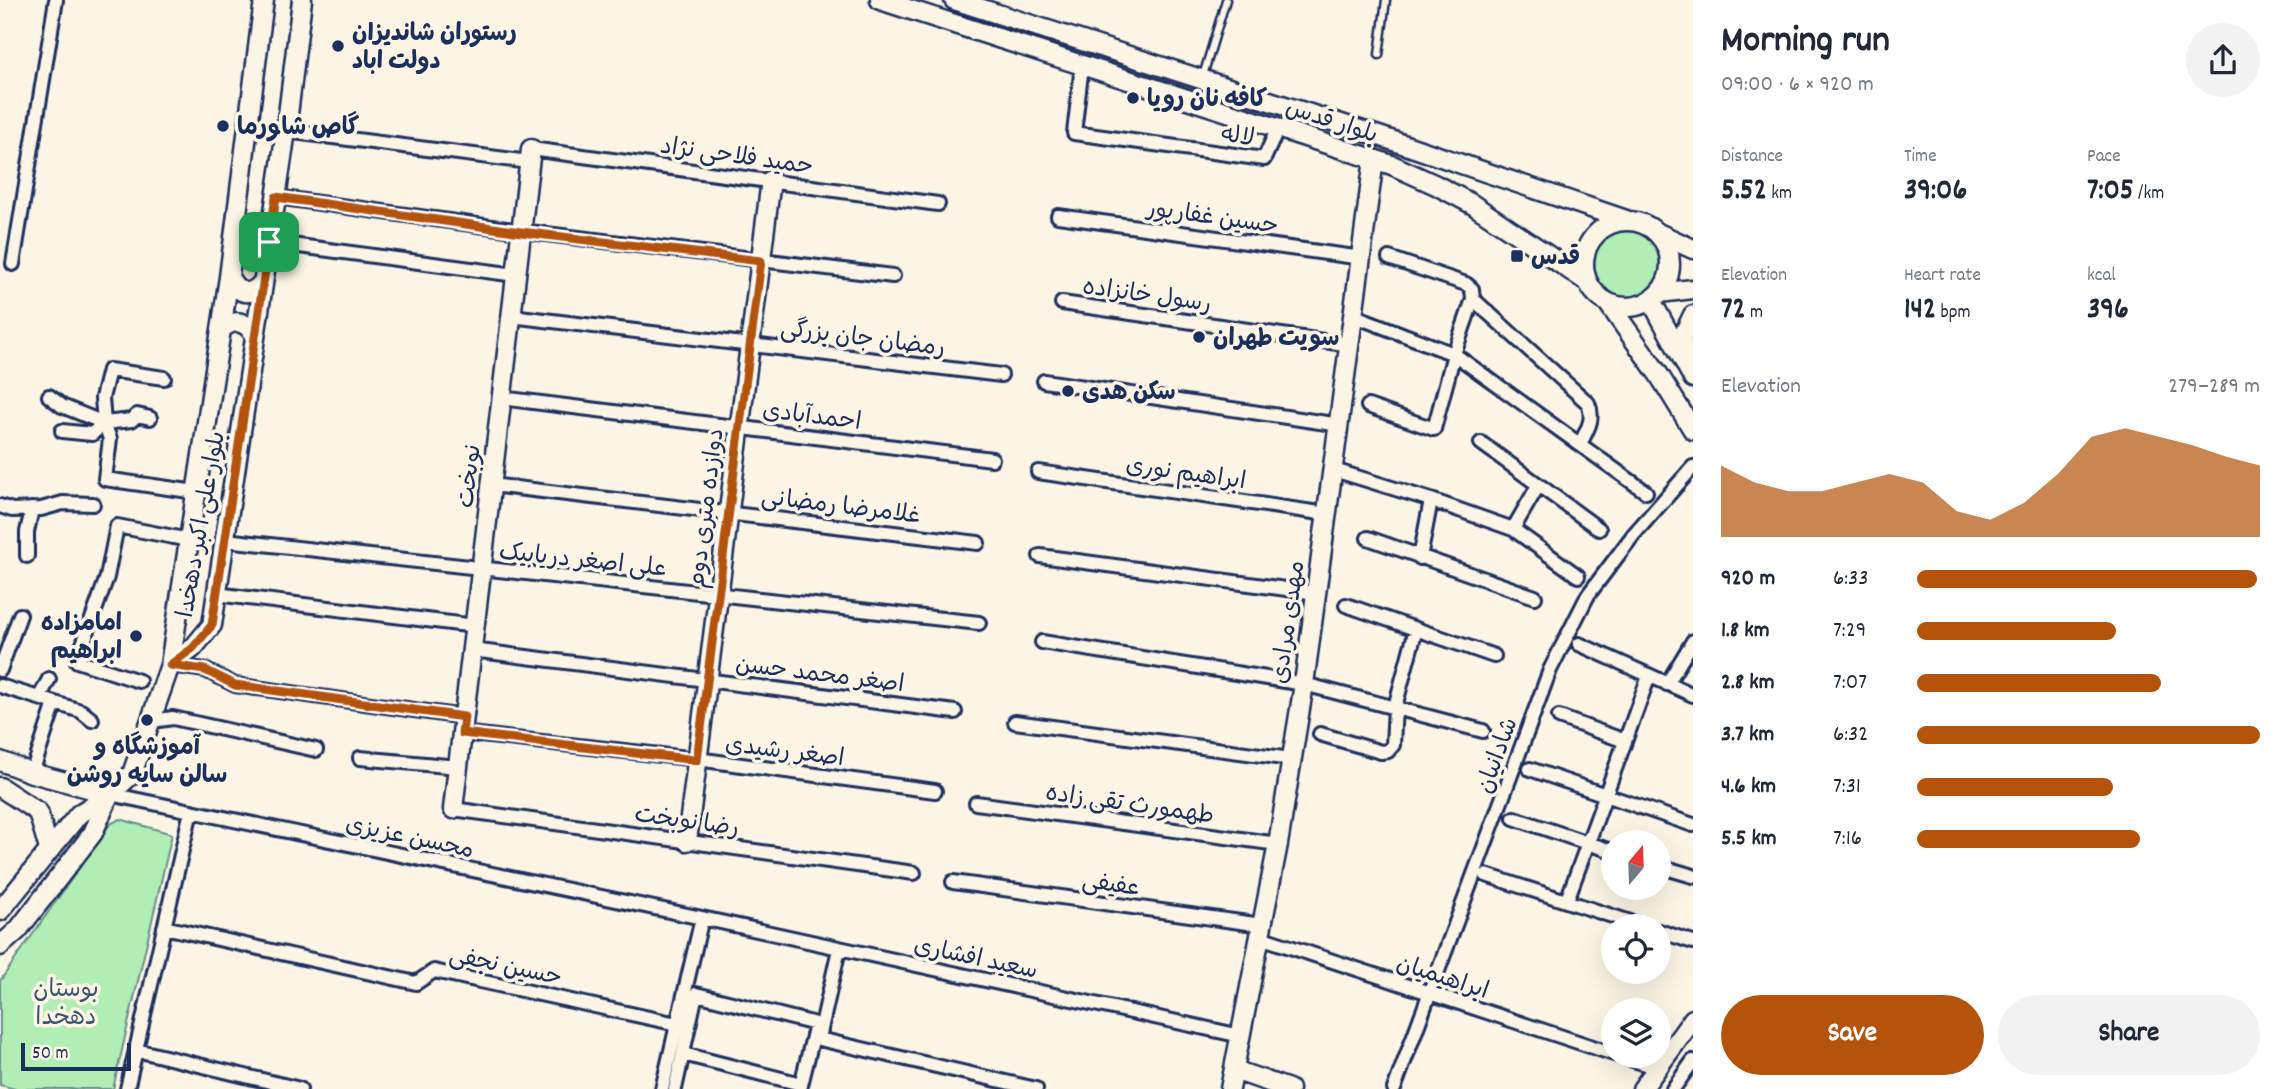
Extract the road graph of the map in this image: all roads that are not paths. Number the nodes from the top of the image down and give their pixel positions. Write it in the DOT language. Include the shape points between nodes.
graph roads {
  1 [pos="56,0"];
  2 [pos="264,0"];
  3 [pos="302,0"];
  4 [pos="880,0"];
  5 [pos="954,0"];
  6 [pos="1226,0"];
  7 [pos="1386,0"];
  8 [pos="1378,55"];
  9 [pos="1082,65"];
  10 [pos="1202,79"];
  11 [pos="1278,128"];
  12 [pos="286,131"];
  13 [pos="530,156"];
  14 [pos="1374,159"];
  15 [pos="771,180"];
  16 [pos="276,197"];
  17 [pos="938,204"];
  18 [pos="1058,216"];
  19 [pos="1626,220"];
  20 [pos="521,232"];
  21 [pos="1657,233"];
  22 [pos="269,242"];
  23 [pos="1693,249"];
  24 [pos="1362,257"];
  25 [pos="1388,258"];
  26 [pos="761,261"];
  27 [pos="13,264"];
  28 [pos="516,275"];
  29 [pos="894,276"];
  30 [pos="229,277"];
  31 [pos="1587,281"];
  32 [pos="263,282"];
  33 [pos="1693,289"];
  34 [pos="1655,297"];
  35 [pos="1473,299"];
  36 [pos="1062,303"];
  37 [pos="1608,303"];
  38 [pos="1693,315"];
  39 [pos="511,316"];
  40 [pos="1355,316"];
  41 [pos="221,329"];
  42 [pos="255,335"];
  43 [pos="750,345"];
  44 [pos="1351,345"];
  45 [pos="1454,354"];
  46 [pos="1690,372"];
  47 [pos="1001,375"];
  48 [pos="164,378"];
  49 [pos="1044,381"];
  50 [pos="49,396"];
  51 [pos="501,398"];
  52 [pos="1368,406"];
  53 [pos="150,418"];
  54 [pos="104,423"];
  55 [pos="1340,425"];
  56 [pos="740,428"];
  57 [pos="1693,430"];
  58 [pos="62,431"];
  59 [pos="1480,443"];
  60 [pos="1580,444"];
  61 [pos="992,459"];
  62 [pos="1693,467"];
  63 [pos="1334,470"];
  64 [pos="1038,472"];
  65 [pos="491,485"];
  66 [pos="1538,486"];
  67 [pos="196,492"];
  68 [pos="1646,492"];
  69 [pos="1431,500"];
  70 [pos="93,504"];
  71 [pos="0,506"];
  72 [pos="32,509"];
  73 [pos="729,513"];
  74 [pos="1327,514"];
  75 [pos="1513,529"];
  76 [pos="1599,529"];
  77 [pos="1368,538"];
  78 [pos="189,540"];
  79 [pos="225,540"];
  80 [pos="978,543"];
  81 [pos="27,556"];
  82 [pos="1040,556"];
  83 [pos="1420,558"];
  84 [pos="481,569"];
  85 [pos="1578,576"];
  86 [pos="1316,593"];
  87 [pos="216,594"];
  88 [pos="718,595"];
  89 [pos="1535,597"];
  90 [pos="1346,605"];
  91 [pos="20,615"];
  92 [pos="979,623"];
  93 [pos="475,626"];
  94 [pos="1416,629"];
  95 [pos="1693,641"];
  96 [pos="1042,642"];
  97 [pos="1579,644"];
  98 [pos="471,650"];
  99 [pos="1494,656"];
  100 [pos="170,665"];
  101 [pos="0,670"];
  102 [pos="1649,676"];
  103 [pos="49,679"];
  104 [pos="707,680"];
  105 [pos="139,681"];
  106 [pos="1304,684"];
  107 [pos="1667,684"];
  108 [pos="0,686"];
  109 [pos="1693,695"];
  110 [pos="38,698"];
  111 [pos="55,703"];
  112 [pos="1395,707"];
  113 [pos="955,712"];
  114 [pos="1559,717"];
  115 [pos="92,720"];
  116 [pos="152,721"];
  117 [pos="1015,722"];
  118 [pos="463,725"];
  119 [pos="1483,731"];
  120 [pos="1320,734"];
  121 [pos="1625,741"];
  122 [pos="316,750"];
  123 [pos="360,758"];
  124 [pos="1291,759"];
  125 [pos="697,760"];
  126 [pos="0,761"];
  127 [pos="458,767"];
  128 [pos="1530,769"];
  129 [pos="32,773"];
  130 [pos="0,787"];
  131 [pos="936,791"];
  132 [pos="110,794"];
  133 [pos="1606,794"];
  134 [pos="976,803"];
  135 [pos="453,809"];
  136 [pos="191,811"];
  137 [pos="1514,818"];
  138 [pos="1693,825"];
  139 [pos="687,841"];
  140 [pos="1278,844"];
  141 [pos="1588,844"];
  142 [pos="1601,848"];
  143 [pos="49,849"];
  144 [pos="1671,870"];
  145 [pos="914,873"];
  146 [pos="1486,875"];
  147 [pos="1693,876"];
  148 [pos="953,882"];
  149 [pos="1567,901"];
  150 [pos="0,911"];
  151 [pos="1607,914"];
  152 [pos="702,918"];
  153 [pos="164,927"];
  154 [pos="1261,931"];
  155 [pos="1671,935"];
  156 [pos="1693,942"];
  157 [pos="0,946"];
  158 [pos="839,948"];
  159 [pos="1430,993"];
  160 [pos="1693,1019"];
  161 [pos="677,1024"];
  162 [pos="1241,1036"];
  163 [pos="819,1040"];
  164 [pos="1671,1049"];
  165 [pos="136,1050"];
  166 [pos="1601,1050"];
  167 [pos="683,1054"];
  168 [pos="1693,1062"];
  169 [pos="1657,1068"];
  170 [pos="1234,1070"];
  171 [pos="803,1087"];
  172 [pos="127,1089"];
  173 [pos="300,1089"];
  174 [pos="662,1089"];
  175 [pos="675,1089"];
  176 [pos="1036,1089"];
  177 [pos="1230,1089"];
  178 [pos="1289,1089"];
  179 [pos="1394,1089"];
  180 [pos="1642,1089"];
  181 [pos="1673,1089"];
  1 -- 27 [label="street"];
  2 -- 30 [label="street, بلوار علی اکبر دهخدا"];
  3 -- 12 [label="street, بلوار علی اکبر دهخدا"];
  4 -- 9 [label="street, بلوار قدس"];
  5 -- 10 [label="street, بلوار قدس"];
  6 -- 10 [label="lane"];
  7 -- 8 [label="lane"];
  9 -- 11 [label="street, بلوار قدس"];
  9 -- 11 [label="street, لاله" via="1074,133 1264,159"];
  10 -- 19 [label="street, بلوار قدس"];
  11 -- 14 [label="street, بلوار قدس"];
  12 -- 13 [label="street, حمید فلاحی نژاد"];
  12 -- 16 [label="street, بلوار علی اکبر دهخدا"];
  13 -- 15 [label="street, حمید فلاحی نژاد"];
  13 -- 20 [label="street, نوبخت"];
  14 -- 24 [label="street, مهدی مرادی"];
  14 -- 31 [label="street, بلوار قدس" via="1472,204"];
  15 -- 17 [label="street, حمید فلاحی نژاد"];
  15 -- 26 [label="street, دوازده متری دوم"];
  16 -- 20 [label="street"];
  16 -- 22 [label="street, بلوار علی اکبر دهخدا"];
  18 -- 24 [label="street, حسین غفارپور"];
  19 -- 21 [label="street"];
  19 -- 31 [label="street" via="1599,230 1590,240 1584,253"];
  20 -- 26 [label="street"];
  20 -- 28 [label="street, نوبخت"];
  21 -- 23 [label="street"];
  21 -- 34 [label="street" via="1670,265 1665,285"];
  22 -- 28 [label="street"];
  22 -- 32 [label="street, بلوار علی اکبر دهخدا"];
  24 -- 40 [label="street, مهدی مرادی"];
  25 -- 35 [label="street" via="1466,284"];
  26 -- 29 [label="street"];
  26 -- 43 [label="street, دوازده متری دوم"];
  28 -- 39 [label="street, نوبخت"];
  30 -- 32 [label="street" via="235,288 245,293"];
  30 -- 41 [label="street, بلوار علی اکبر دهخدا"];
  31 -- 37 [label="street"];
  32 -- 42 [label="street, بلوار علی اکبر دهخدا"];
  33 -- 34 [label="street"];
  34 -- 37 [label="street" via="1630,307"];
  34 -- 46 [label="street"];
  35 -- 45 [label="street"];
  35 -- 60 [label="street" via="1588,403 1590,424"];
  36 -- 44 [label="street, رسول خانزاده"];
  37 -- 57 [label="street"];
  38 -- 46 [label="street" via="1682,338"];
  39 -- 43 [label="street, رمضان جان بزرگی"];
  39 -- 51 [label="street, نوبخت"];
  40 -- 44 [label="street, مهدی مرادی"];
  40 -- 45 [label="street"];
  41 -- 42 [label="street" via="240,321"];
  41 -- 67 [label="street, بلوار علی اکبر دهخدا"];
  42 -- 79 [label="street, بلوار علی اکبر دهخدا"];
  43 -- 47 [label="street, رمضان جان بزرگی"];
  43 -- 56 [label="street, دوازده متری دوم"];
  44 -- 55 [label="street, مهدی مرادی"];
  45 -- 52 [label="street" via="1434,429"];
  45 -- 60 [label="street"];
  48 -- 54 [label="street" via="108,370 102,398"];
  49 -- 55 [label="street"];
  50 -- 54 [label="street"];
  51 -- 56 [label="street, احمدآبادی"];
  51 -- 65 [label="street, نوبخت"];
  53 -- 54 [label="street" via="136,415 132,420"];
  54 -- 58 [label="street" via="92,434"];
  54 -- 67 [label="street" via="110,439 105,479"];
  55 -- 63 [label="street, مهدی مرادی"];
  56 -- 61 [label="street, احمدآبادی"];
  56 -- 73 [label="street, دوازده متری دوم"];
  59 -- 66 [label="street"];
  60 -- 68 [label="street"];
  62 -- 159 [label="street, شادانیان" via="1588,595 1550,670"];
  63 -- 69 [label="street"];
  63 -- 74 [label="street, مهدی مرادی"];
  64 -- 74 [label="street, ابراهیم نوری"];
  65 -- 73 [label="street, غلامرضا رمضانی"];
  65 -- 84 [label="street, نوبخت"];
  66 -- 75 [label="street"];
  66 -- 76 [label="street"];
  67 -- 78 [label="street, بلوار علی اکبر دهخدا"];
  69 -- 75 [label="street"];
  69 -- 83 [label="street"];
  70 -- 72 [label="street"];
  71 -- 72 [label="street"];
  72 -- 81 [label="street"];
  73 -- 80 [label="street, غلامرضا رمضانی"];
  73 -- 88 [label="street, دوازده متری دوم"];
  74 -- 86 [label="street, مهدی مرادی"];
  75 -- 85 [label="street"];
  77 -- 83 [label="street"];
  78 -- 100 [label="street, بلوار علی اکبر دهخدا"];
  78 -- 105 [label="street" via="117,526 107,577 76,661"];
  79 -- 84 [label="street, علی اصغر دریابیک"];
  79 -- 87 [label="street, بلوار علی اکبر دهخدا"];
  82 -- 86 [label="street"];
  83 -- 89 [label="street"];
  84 -- 88 [label="street, علی اصغر دریابیک"];
  84 -- 93 [label="street, نوبخت"];
  86 -- 106 [label="street, مهدی مرادی"];
  87 -- 93 [label="street"];
  87 -- 100 [label="street, بلوار علی اکبر دهخدا" via="212,625 193,648"];
  88 -- 92 [label="street, علی اصغر دریابیک"];
  88 -- 104 [label="street, دوازده متری دوم"];
  90 -- 94 [label="street"];
  91 -- 101 [label="street"];
  93 -- 98 [label="street, نوبخت"];
  94 -- 99 [label="street"];
  94 -- 112 [label="street"];
  95 -- 107 [label="street"];
  96 -- 106 [label="street"];
  97 -- 102 [label="street"];
  98 -- 104 [label="street, اصغر محمد حسن"];
  98 -- 118 [label="street, نوبخت"];
  100 -- 116 [label="street"];
  100 -- 118 [label="street, اصغر رشیدی" via="205,670 235,685"];
  102 -- 107 [label="street"];
  102 -- 121 [label="street"];
  103 -- 110 [label="street"];
  104 -- 113 [label="street, اصغر محمد حسن"];
  104 -- 125 [label="street, دوازده متری دوم"];
  106 -- 112 [label="street"];
  106 -- 124 [label="street, مهدی مرادی"];
  107 -- 109 [label="street"];
  108 -- 110 [label="street"];
  110 -- 111 [label="street"];
  111 -- 115 [label="street" via="81,710"];
  111 -- 129 [label="street"];
  112 -- 119 [label="street"];
  112 -- 120 [label="street" via="1393,745 1388,751"];
  114 -- 121 [label="street"];
  116 -- 122 [label="street" via="173,718"];
  116 -- 132 [label="street" via="132,774"];
  117 -- 124 [label="street"];
  118 -- 125 [label="street, اصغر رشیدی"];
  118 -- 127 [label="street, نوبخت"];
  121 -- 133 [label="street"];
  123 -- 127 [label="street"];
  124 -- 140 [label="street, مهدی مرادی"];
  125 -- 131 [label="street, اصغر رشیدی"];
  125 -- 139 [label="street, دوازده متری دوم"];
  126 -- 129 [label="street"];
  127 -- 135 [label="street, نوبخت"];
  128 -- 133 [label="street"];
  129 -- 132 [label="street"];
  130 -- 143 [label="street" via="38,812"];
  132 -- 136 [label="street, محسن عزیزی"];
  132 -- 143 [label="street" via="79,814"];
  132 -- 157 [label="street" via="93,834 18,930"];
  133 -- 138 [label="street"];
  133 -- 141 [label="street"];
  134 -- 140 [label="street, طهمورث تقی زاده"];
  135 -- 139 [label="street, رضا نوبخت"];
  136 -- 152 [label="street, محسن عزیزی"];
  136 -- 153 [label="street"];
  137 -- 141 [label="street"];
  139 -- 145 [label="street, رضا نوبخت"];
  140 -- 154 [label="street, مهدی مرادی"];
  141 -- 142 [label="street"];
  141 -- 149 [label="street"];
  143 -- 150 [label="street"];
  144 -- 147 [label="street"];
  146 -- 149 [label="street"];
  148 -- 154 [label="street, عفیفی"];
  149 -- 151 [label="street"];
  152 -- 158 [label="street, سعید افشاری"];
  152 -- 161 [label="street"];
  153 -- 161 [label="street, حسین نجفی" via="416,983 433,971"];
  153 -- 165 [label="street"];
  154 -- 159 [label="street, ابراهیمیان"];
  154 -- 162 [label="street, مهدی مرادی"];
  155 -- 156 [label="street"];
  158 -- 162 [label="street, سعید افشاری"];
  158 -- 163 [label="street"];
  159 -- 166 [label="street, ابراهیمیان"];
  159 -- 179 [label="street, شادانیان"];
  160 -- 164 [label="street"];
  161 -- 174 [label="street"];
  162 -- 170 [label="street, مهدی مرادی"];
  163 -- 171 [label="street"];
  163 -- 176 [label="street"];
  165 -- 172 [label="street"];
  165 -- 173 [label="street"];
  167 -- 171 [label="street"];
  167 -- 171 [label="street" via="696,994 816,1024"];
  167 -- 175 [label="street"];
  168 -- 181 [label="street"];
  169 -- 180 [label="street"];
  170 -- 177 [label="street, مهدی مرادی"];
  170 -- 178 [label="street"];
}
